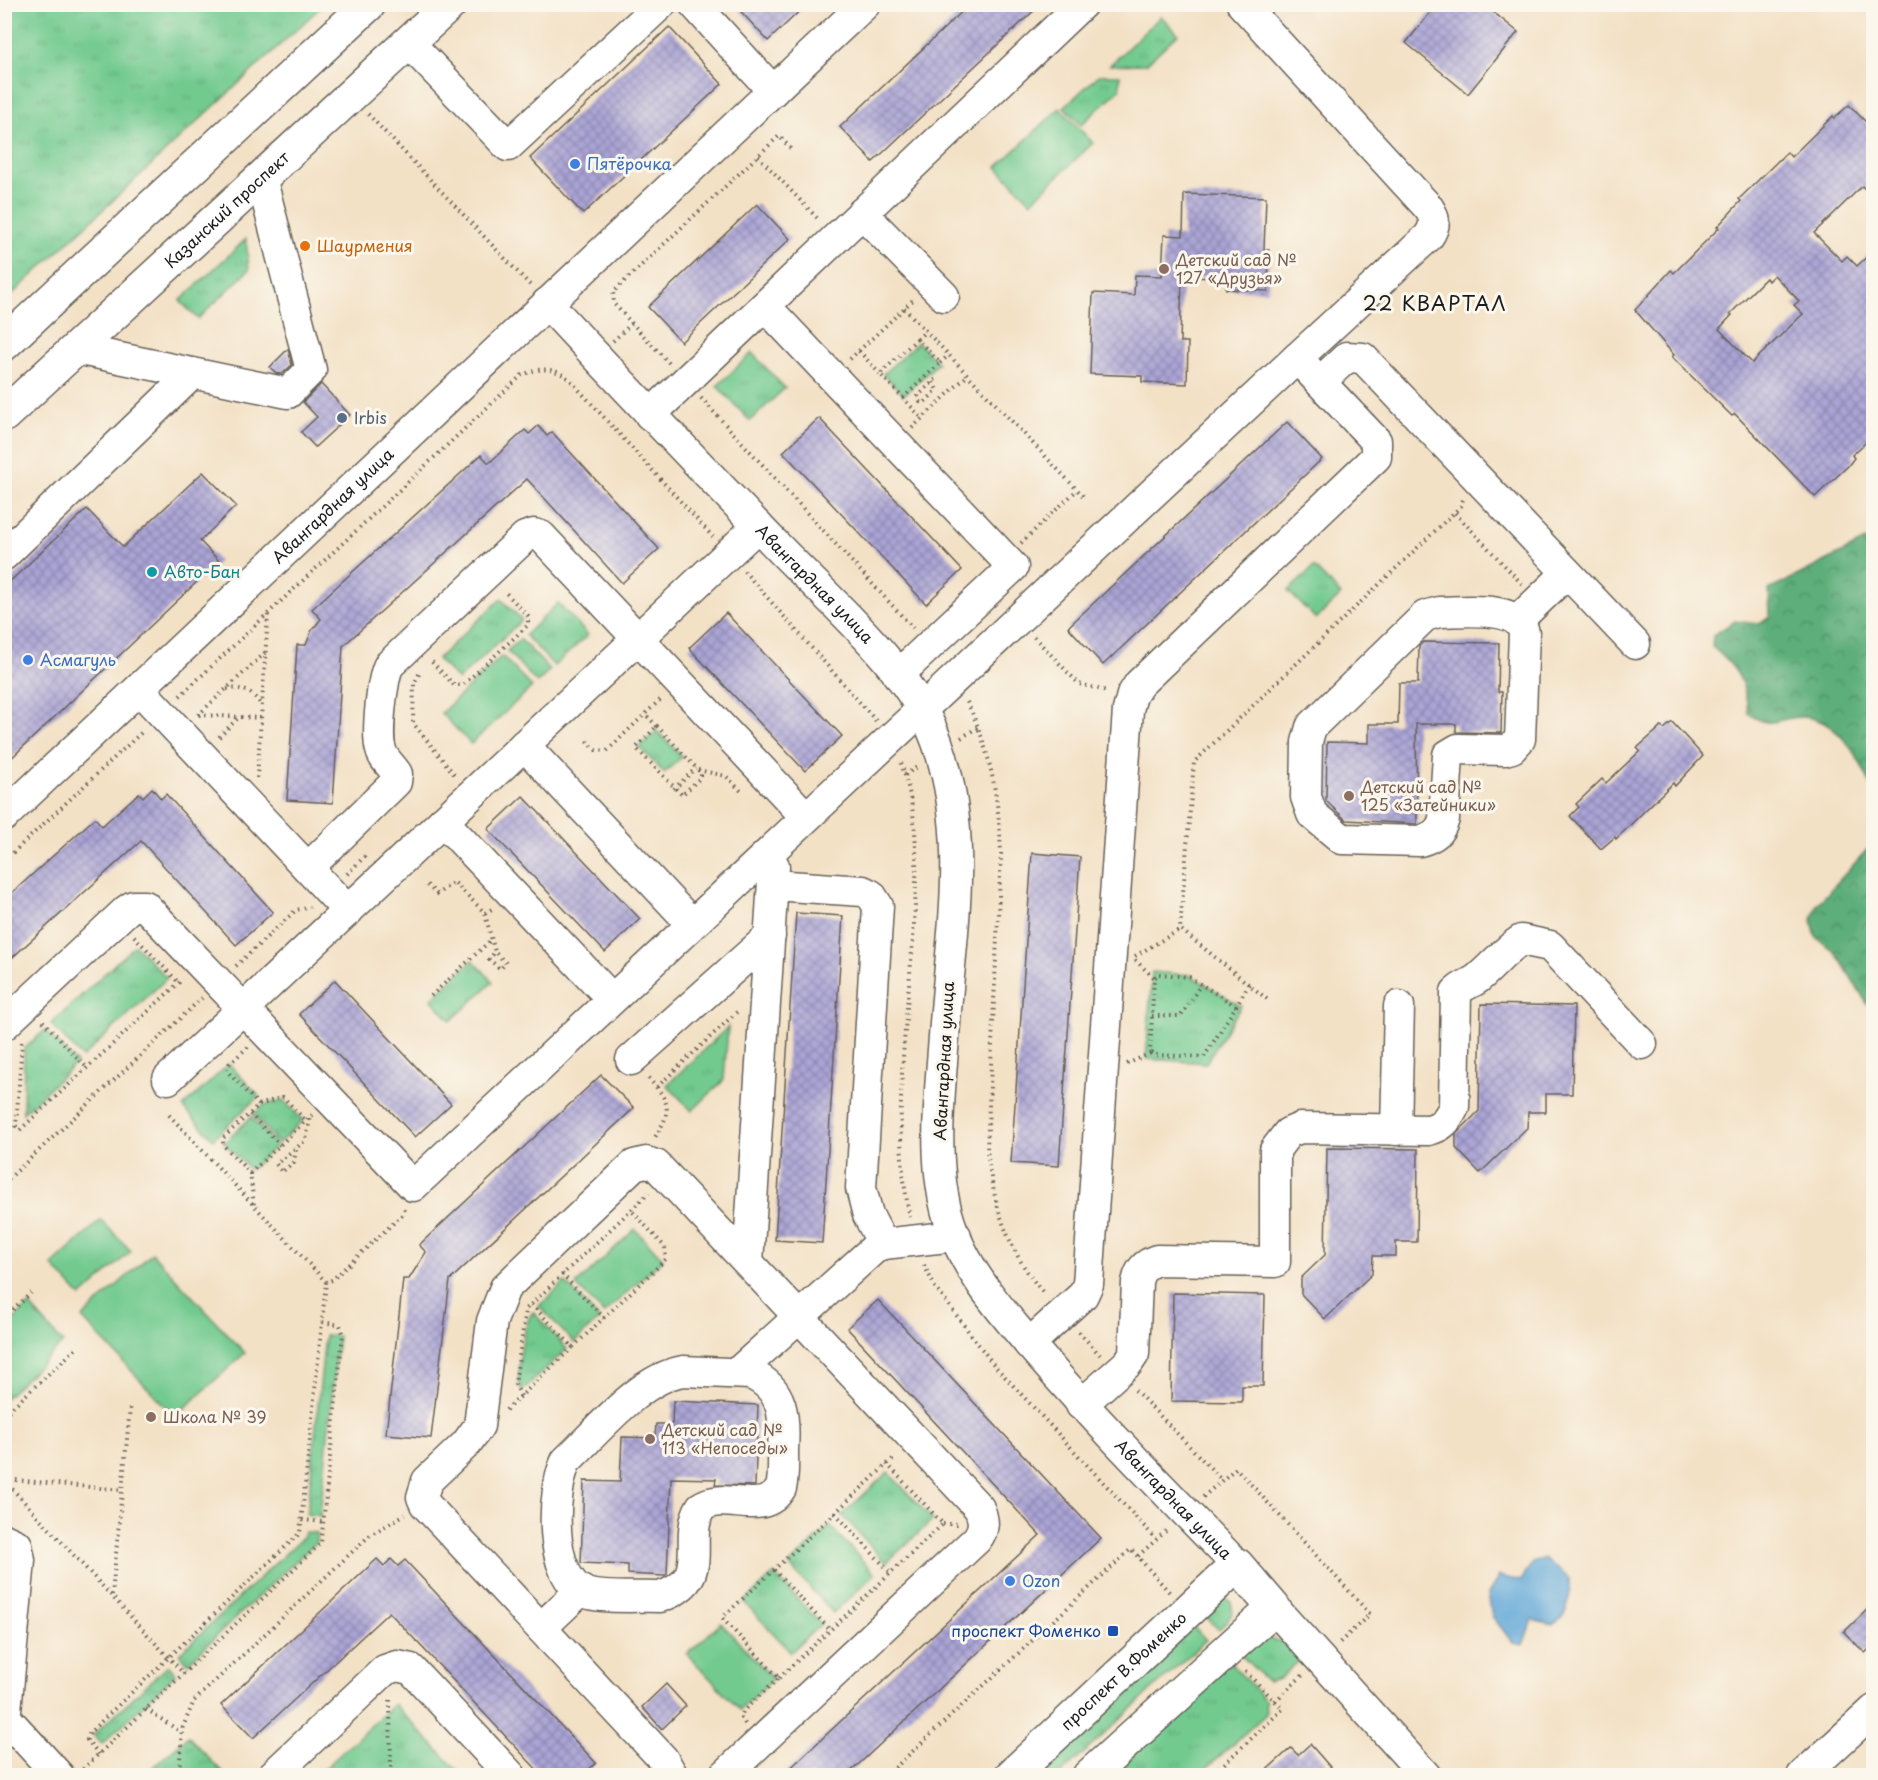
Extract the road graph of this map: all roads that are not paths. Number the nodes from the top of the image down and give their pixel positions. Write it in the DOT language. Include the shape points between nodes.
graph roads {
  1 [pos="369,4"];
  2 [pos="450,4"];
  3 [pos="661,4"];
  4 [pos="694,4"];
  5 [pos="865,4"];
  6 [pos="1082,4"];
  7 [pos="1242,4"];
  8 [pos="409,43"];
  9 [pos="773,91"];
  10 [pos="261,177"];
  11 [pos="862,213"];
  12 [pos="937,290"];
  13 [pos="547,303"];
  14 [pos="765,306"];
  15 [pos="4,344"];
  16 [pos="76,348"];
  17 [pos="1297,358"];
  18 [pos="193,373"];
  19 [pos="1320,382"];
  20 [pos="1410,408"];
  21 [pos="4,415"];
  22 [pos="650,415"];
  23 [pos="1376,441"];
  24 [pos="758,526"];
  25 [pos="4,555"];
  26 [pos="1567,573"];
  27 [pos="1528,610"];
  28 [pos="638,638"];
  29 [pos="1635,644"];
  30 [pos="898,675"];
  31 [pos="140,689"];
  32 [pos="921,709"];
  33 [pos="524,745"];
  34 [pos="4,816"];
  35 [pos="806,817"];
  36 [pos="443,821"];
  37 [pos="776,845"];
  38 [pos="308,868"];
  39 [pos="773,885"];
  40 [pos="339,900"];
  41 [pos="692,924"];
  42 [pos="770,936"];
  43 [pos="612,999"];
  44 [pos="1399,1006"];
  45 [pos="244,1008"];
  46 [pos="14,1032"];
  47 [pos="1642,1044"];
  48 [pos="631,1060"];
  49 [pos="168,1079"];
  50 [pos="1396,1130"];
  51 [pos="956,1236"];
  52 [pos="884,1244"];
  53 [pos="748,1262"];
  54 [pos="1090,1262"];
  55 [pos="1139,1272"];
  56 [pos="799,1316"];
  57 [pos="1029,1344"];
  58 [pos="737,1373"];
  59 [pos="1081,1405"];
  60 [pos="4,1539"];
  61 [pos="1237,1566"];
  62 [pos="581,1590"];
  63 [pos="1274,1608"];
  64 [pos="541,1628"];
  65 [pos="1874,1710"];
  66 [pos="5,1725"];
  67 [pos="725,1775"];
  68 [pos="59,1776"];
  69 [pos="272,1776"];
  70 [pos="511,1776"];
  71 [pos="673,1776"];
  72 [pos="1011,1776"];
  73 [pos="1089,1776"];
  74 [pos="1426,1776"];
  75 [pos="1802,1776"];
  1 -- 15 [label="main road"];
  2 -- 8 [label="main road, Казанский проспект"];
  3 -- 8 [label="street" via="508,146"];
  4 -- 9 [label="street"];
  5 -- 9 [label="street"];
  6 -- 11 [label="street"];
  7 -- 17 [label="street" via="1434,218 1428,237"];
  8 -- 10 [label="main road, Казанский проспект"];
  9 -- 13 [label="street"];
  10 -- 16 [label="main road, Казанский проспект"];
  10 -- 18 [label="street" via="311,370 288,393"];
  11 -- 12 [label="street"];
  11 -- 14 [label="street"];
  13 -- 22 [label="street, Авангардная улица"];
  13 -- 31 [label="street, Авангардная улица"];
  14 -- 22 [label="street"];
  14 -- 30 [label="street" via="1013,567"];
  16 -- 18 [label="street"];
  16 -- 21 [label="main road, Казанский проспект"];
  17 -- 19 [label="street"];
  17 -- 32 [label="street"];
  18 -- 25 [label="street"];
  19 -- 20 [label="street" via="1343,360 1358,356"];
  19 -- 23 [label="street"];
  20 -- 23 [label="street"];
  20 -- 26 [label="street"];
  22 -- 24 [label="street, Авангардная улица"];
  23 -- 54 [label="street" via="1373,463 1139,684 1132,695"];
  24 -- 28 [label="street"];
  24 -- 30 [label="street, Авангардная улица"];
  26 -- 27 [label="street"];
  26 -- 29 [label="street"];
  27 -- 27 [label="street" via="1521,740 1512,748 1458,749 1448,754 1444,819 1437,834 1420,842 1350,840 1338,837 1312,814 1306,804 1307,742 1311,727 1425,616 1439,612"];
  28 -- 33 [label="street"];
  28 -- 35 [label="street"];
  28 -- 38 [label="street" via="541,536 525,537 389,665 384,679 379,744 397,774 396,782"];
  30 -- 32 [label="street, Авангардная улица"];
  31 -- 34 [label="street, Авангардная улица"];
  31 -- 38 [label="street" via="180,720 254,811"];
  32 -- 35 [label="street"];
  32 -- 51 [label="street, Авангардная улица" via="936,739 952,793 958,848 939,1145 946,1204"];
  33 -- 36 [label="street"];
  33 -- 41 [label="street"];
  35 -- 37 [label="street"];
  36 -- 40 [label="street"];
  36 -- 43 [label="street"];
  37 -- 39 [label="street"];
  37 -- 41 [label="street"];
  38 -- 40 [label="street"];
  39 -- 42 [label="street"];
  39 -- 52 [label="street" via="863,891 878,906 861,1188 868,1215"];
  40 -- 45 [label="street"];
  41 -- 43 [label="street"];
  42 -- 48 [label="street"];
  42 -- 53 [label="street"];
  43 -- 45 [label="street" via="413,1186 315,1112 265,1030"];
  44 -- 50 [label="street"];
  45 -- 46 [label="street" via="157,915 145,906 133,906 39,1017"];
  45 -- 49 [label="street"];
  47 -- 50 [label="street" via="1550,946 1521,940 1456,992 1454,1107 1448,1120 1428,1130"];
  50 -- 55 [label="street" via="1300,1128 1280,1141 1275,1150 1275,1262 1157,1260"];
  51 -- 52 [label="street"];
  51 -- 57 [label="street, Авангардная улица" via="970,1268"];
  52 -- 56 [label="street" via="868,1252"];
  53 -- 56 [label="street"];
  53 -- 64 [label="street" via="651,1162 634,1165 510,1281 500,1296 492,1321 479,1426 423,1487 422,1497"];
  54 -- 55 [label="street"];
  54 -- 57 [label="street" via="1086,1291"];
  55 -- 59 [label="street" via="1136,1348 1131,1359"];
  56 -- 58 [label="street"];
  56 -- 67 [label="street" via="979,1508 982,1532"];
  57 -- 59 [label="street, Авангардная улица"];
  58 -- 62 [label="street" via="683,1371 659,1378 566,1461 558,1487 556,1547 562,1564"];
  58 -- 62 [label="street" via="759,1379 782,1407 782,1482 777,1494 760,1503 713,1502 700,1507 694,1565 684,1584 671,1593 637,1596"];
  59 -- 61 [label="street, Авангардная улица"];
  60 -- 66 [label="street" via="17,1545 20,1560"];
  61 -- 63 [label="main road"];
  61 -- 72 [label="main road, проспект В.Фоменко"];
  62 -- 64 [label="street"];
  63 -- 73 [label="main road"];
  63 -- 74 [label="street"];
  64 -- 71 [label="street" via="663,1758"];
  65 -- 75 [label="street"];
  66 -- 68 [label="street"];
  69 -- 70 [label="street" via="390,1668 402,1666 411,1670"];
}
